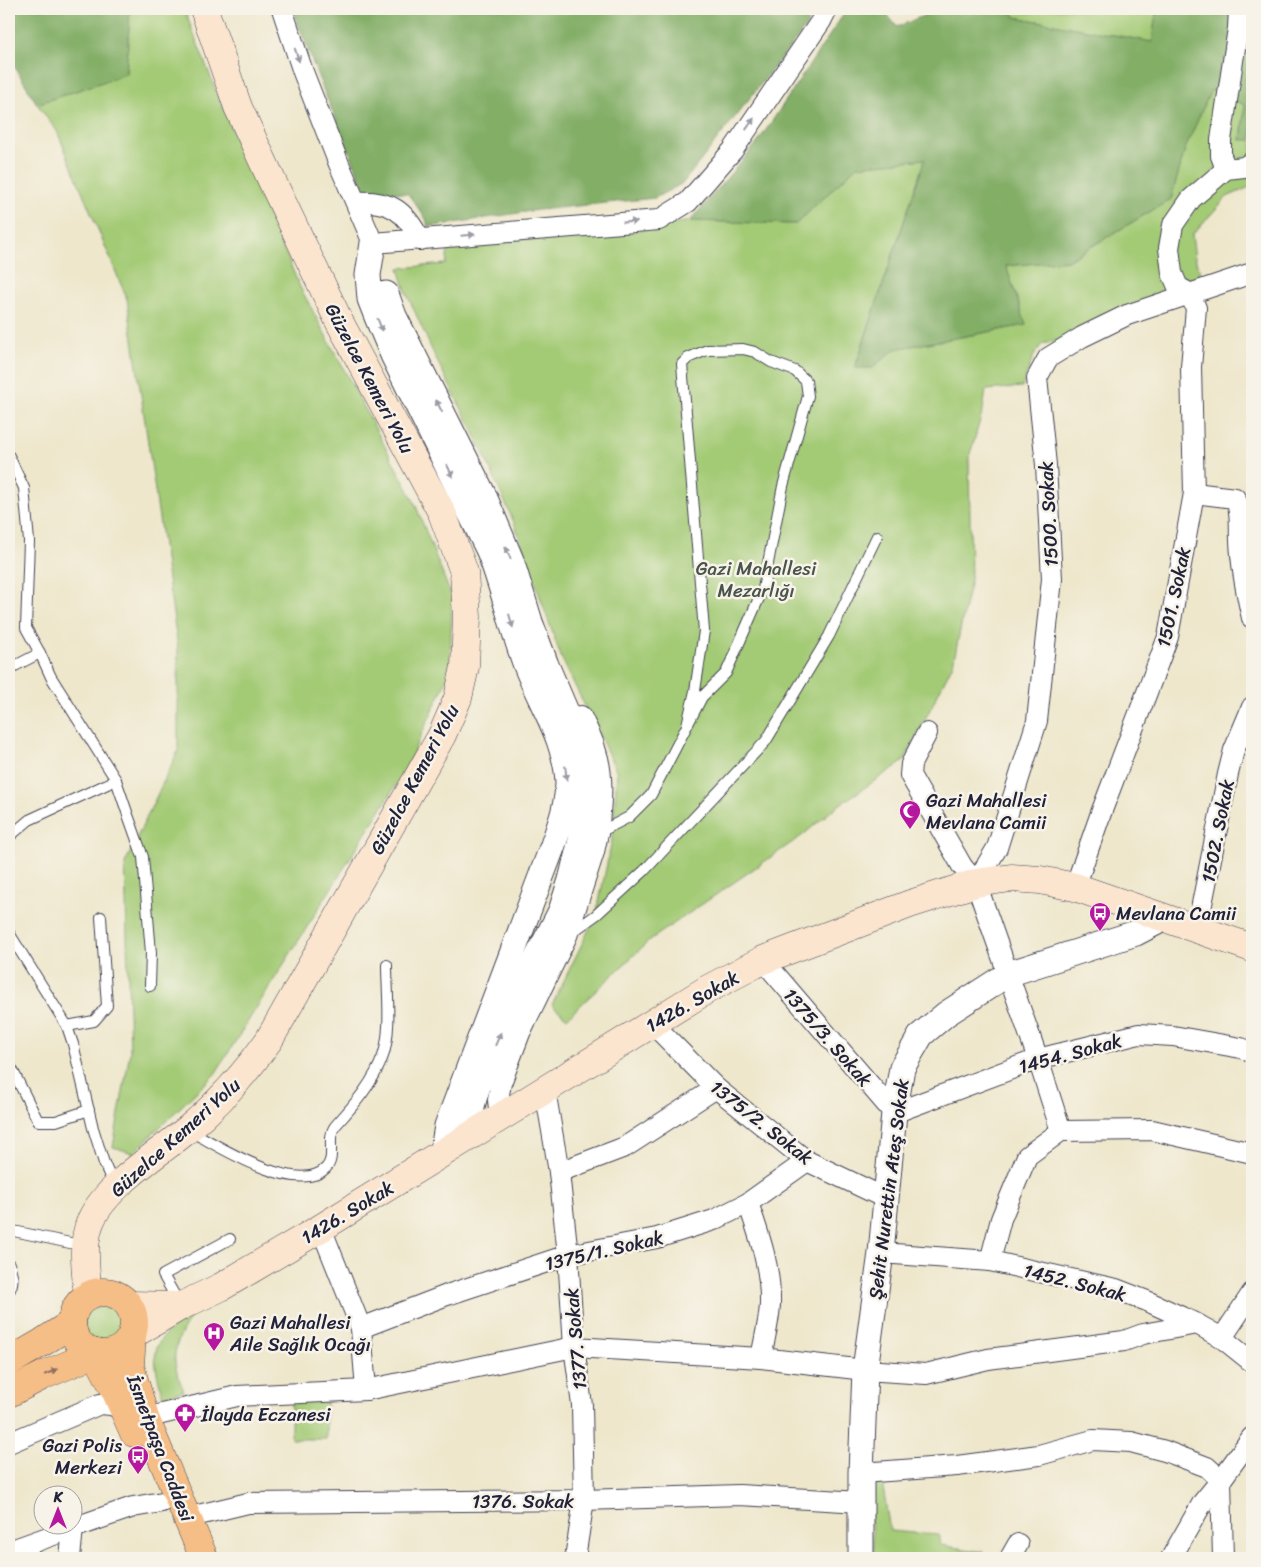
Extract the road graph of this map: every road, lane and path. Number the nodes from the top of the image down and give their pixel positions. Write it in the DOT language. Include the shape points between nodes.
graph roads {
  1 [pos="204,9"];
  2 [pos="282,9"];
  3 [pos="827,9"];
  4 [pos="1239,9"];
  5 [pos="1252,162"];
  6 [pos="1226,169"];
  7 [pos="356,202"];
  8 [pos="420,240"];
  9 [pos="373,243"];
  10 [pos="1252,273"];
  11 [pos="1189,293"];
  12 [pos="9,456"];
  13 [pos="1194,493"];
  14 [pos="877,536"];
  15 [pos="1252,618"];
  16 [pos="40,653"];
  17 [pos="9,669"];
  18 [pos="1252,707"];
  19 [pos="687,725"];
  20 [pos="927,733"];
  21 [pos="116,780"];
  22 [pos="589,836"];
  23 [pos="9,837"];
  24 [pos="553,845"];
  25 [pos="976,883"];
  26 [pos="1075,887"];
  27 [pos="101,917"];
  28 [pos="1163,919"];
  29 [pos="1197,929"];
  30 [pos="9,933"];
  31 [pos="566,936"];
  32 [pos="1252,948"];
  33 [pos="762,960"];
  34 [pos="387,965"];
  35 [pos="1008,974"];
  36 [pos="150,986"];
  37 [pos="652,1023"];
  38 [pos="67,1026"];
  39 [pos="1252,1052"];
  40 [pos="1038,1059"];
  41 [pos="9,1070"];
  42 [pos="716,1088"];
  43 [pos="545,1090"];
  44 [pos="88,1110"];
  45 [pos="894,1113"];
  46 [pos="500,1118"];
  47 [pos="188,1129"];
  48 [pos="1062,1132"];
  49 [pos="472,1135"];
  50 [pos="447,1152"];
  51 [pos="1252,1153"];
  52 [pos="807,1161"];
  53 [pos="559,1172"];
  54 [pos="115,1188"];
  55 [pos="887,1199"];
  56 [pos="748,1203"];
  57 [pos="322,1228"];
  58 [pos="9,1230"];
  59 [pos="230,1239"];
  60 [pos="85,1246"];
  61 [pos="881,1253"];
  62 [pos="568,1255"];
  63 [pos="990,1262"];
  64 [pos="9,1264"];
  65 [pos="9,1291"];
  66 [pos="1252,1293"];
  67 [pos="88,1296"];
  68 [pos="1147,1301"];
  69 [pos="129,1305"];
  70 [pos="180,1306"];
  71 [pos="72,1323"];
  72 [pos="1197,1324"];
  73 [pos="362,1328"];
  74 [pos="1143,1334"];
  75 [pos="132,1335"];
  76 [pos="1222,1338"];
  77 [pos="574,1347"];
  78 [pos="96,1353"];
  79 [pos="762,1358"];
  80 [pos="9,1362"];
  81 [pos="1252,1362"];
  82 [pos="866,1370"];
  83 [pos="366,1390"];
  84 [pos="9,1393"];
  85 [pos="135,1414"];
  86 [pos="1252,1437"];
  87 [pos="9,1443"];
  88 [pos="861,1473"];
  89 [pos="1222,1480"];
  90 [pos="584,1500"];
  91 [pos="162,1502"];
  92 [pos="861,1502"];
  93 [pos="186,1518"];
  94 [pos="82,1525"];
  95 [pos="56,1534"];
  96 [pos="72,1534"];
  97 [pos="9,1551"];
  98 [pos="70,1558"];
  99 [pos="185,1558"];
  100 [pos="204,1558"];
  101 [pos="575,1558"];
  102 [pos="861,1558"];
  103 [pos="1170,1558"];
  104 [pos="1223,1558"];
  1 -- 47 [label="main road, Güzelce Kemeri Yolu" via="238,107 283,205 340,321 442,513 464,572 467,617 466,667 458,698 442,735 269,1040 222,1099"];
  2 -- 7 [label="street, one-way" via="307,82"];
  8 -- 3 [label="street, one-way" via="659,220 688,202 732,150"];
  4 -- 6 [label="street" via="1221,140"];
  5 -- 6 [label="street" via="1244,167"];
  6 -- 11 [label="street" via="1191,199 1173,224 1169,248 1172,273 1178,288"];
  7 -- 8 [label="street" via="388,205 404,214"];
  7 -- 9 [label="street"];
  8 -- 9 [label="street"];
  22 -- 9 [label="street, one-way" via="585,756 546,665 511,560 484,496 394,316"];
  9 -- 24 [label="street, one-way" via="368,275 370,299 385,339 489,551 524,663 560,745 568,782 566,802"];
  10 -- 11 [label="street, 1500. Sokak"];
  11 -- 13 [label="street, 1501. Sokak" via="1196,308 1191,367"];
  11 -- 25 [label="street, 1500. Sokak" via="1127,315 1082,337 1048,358 1037,378 1046,465 1052,579 1037,721 997,848"];
  12 -- 16 [label="lane" via="24,488 29,541 26,628"];
  13 -- 15 [label="street" via="1235,498 1238,504 1245,586"];
  13 -- 26 [label="street, 1501. Sokak" via="1168,637"];
  14 -- 31 [label="lane" via="829,636 766,741 644,871 596,915"];
  16 -- 17 [label="lane"];
  16 -- 21 [label="lane" via="51,677"];
  18 -- 29 [label="street, 1502. Sokak" via="1230,766"];
  19 -- 19 [label="lane" via="702,697 726,673 763,589 783,486 808,396 806,381 795,371 744,349 707,350 682,364 704,631"];
  19 -- 22 [label="lane" via="651,795 629,817"];
  20 -- 25 [label="street" via="911,764 910,775 962,866"];
  21 -- 23 [label="lane" via="29,820"];
  21 -- 36 [label="lane" via="143,856 151,953"];
  22 -- 24 [label="street"];
  22 -- 31 [label="street" via="594,852"];
  49 -- 22 [label="street, one-way" via="472,1106 478,1085 509,1013 561,911"];
  24 -- 50 [label="street" via="447,1126 444,1144"];
  25 -- 26 [label="main road, 1426. Sokak" via="1011,878"];
  25 -- 33 [label="main road, 1426. Sokak" via="910,904"];
  25 -- 35 [label="street"];
  26 -- 28 [label="main road, 1426. Sokak"];
  27 -- 38 [label="lane" via="107,1006 94,1021"];
  28 -- 29 [label="main road, 1426. Sokak"];
  28 -- 35 [label="street, Şehit Nurettin Ateş Sokak" via="1136,933"];
  29 -- 32 [label="main road, 1426. Sokak"];
  30 -- 38 [label="lane"];
  31 -- 46 [label="street" via="520,1032 501,1083 498,1100"];
  33 -- 37 [label="main road, 1426. Sokak"];
  33 -- 45 [label="street, 1375/3. Sokak"];
  34 -- 47 [label="lane" via="388,1032 384,1056 371,1081 334,1128 331,1161 325,1170 299,1176 276,1173 232,1154"];
  35 -- 40 [label="street"];
  35 -- 45 [label="street, Şehit Nurettin Ateş Sokak" via="946,1014 921,1035 902,1068"];
  37 -- 42 [label="street, 1375/2. Sokak"];
  37 -- 43 [label="main road, 1426. Sokak"];
  38 -- 44 [label="lane"];
  39 -- 40 [label="street, 1454. Sokak" via="1173,1036 1139,1034"];
  40 -- 45 [label="street, 1454. Sokak"];
  40 -- 48 [label="street"];
  41 -- 44 [label="lane" via="12,1069 38,1121 56,1121"];
  42 -- 52 [label="street, 1375/2. Sokak"];
  42 -- 53 [label="street" via="625,1147"];
  43 -- 46 [label="main road, 1426. Sokak"];
  43 -- 53 [label="street, 1377. Sokak"];
  44 -- 54 [label="lane"];
  45 -- 55 [label="street, Şehit Nurettin Ateş Sokak"];
  46 -- 49 [label="main road, 1426. Sokak"];
  47 -- 54 [label="main road, Güzelce Kemeri Yolu"];
  48 -- 51 [label="street" via="1152,1130"];
  48 -- 63 [label="street" via="1027,1156 1001,1219"];
  49 -- 50 [label="main road, 1426. Sokak"];
  50 -- 57 [label="main road, 1426. Sokak"];
  52 -- 55 [label="street, 1375/2. Sokak"];
  52 -- 56 [label="street, 1375/1. Sokak"];
  53 -- 62 [label="street, 1377. Sokak"];
  54 -- 60 [label="main road, Güzelce Kemeri Yolu" via="91,1221"];
  55 -- 61 [label="street, Şehit Nurettin Ateş Sokak"];
  56 -- 62 [label="street, 1375/1. Sokak" via="714,1220 657,1238"];
  56 -- 79 [label="street" via="764,1249 769,1277 770,1306"];
  57 -- 70 [label="main road, 1426. Sokak" via="221,1287"];
  57 -- 73 [label="street"];
  58 -- 60 [label="lane"];
  59 -- 70 [label="lane" via="162,1275"];
  60 -- 67 [label="main road, Güzelce Kemeri Yolu"];
  61 -- 63 [label="street, 1452. Sokak"];
  61 -- 82 [label="street, Şehit Nurettin Ateş Sokak"];
  62 -- 73 [label="street, 1375/1. Sokak" via="447,1295"];
  62 -- 77 [label="street, 1377. Sokak"];
  63 -- 68 [label="street, 1452. Sokak" via="1116,1290"];
  64 -- 65 [label="lane" via="13,1276"];
  66 -- 76 [label="street"];
  67 -- 69 [label="main road" via="113,1293"];
  67 -- 71 [label="main road" via="77,1304"];
  68 -- 72 [label="street, 1452. Sokak"];
  68 -- 74 [label="street"];
  69 -- 70 [label="main road"];
  69 -- 75 [label="main road" via="134,1325"];
  70 -- 75 [label="main road, 1426. Sokak"];
  71 -- 78 [label="main road" via="78,1342"];
  71 -- 80 [label="main road"];
  72 -- 74 [label="street"];
  72 -- 76 [label="street, 1452. Sokak"];
  73 -- 83 [label="street"];
  74 -- 82 [label="street" via="1124,1341 988,1359 926,1374"];
  75 -- 78 [label="main road" via="117,1351"];
  75 -- 85 [label="main road, İsmetpaşa Caddesi" via="130,1366"];
  76 -- 81 [label="street, 1452. Sokak"];
  77 -- 79 [label="street"];
  77 -- 83 [label="street"];
  77 -- 90 [label="street, 1377. Sokak" via="582,1405"];
  84 -- 78 [label="main road, one-way"];
  78 -- 85 [label="main road, İsmetpaşa Caddesi"];
  79 -- 82 [label="street"];
  82 -- 88 [label="street, Şehit Nurettin Ateş Sokak"];
  83 -- 85 [label="street" via="237,1396"];
  85 -- 87 [label="street" via="111,1404 100,1404"];
  85 -- 91 [label="main road, İsmetpaşa Caddesi"];
  85 -- 93 [label="main road, İsmetpaşa Caddesi"];
  86 -- 89 [label="street"];
  88 -- 89 [label="street" via="957,1466 1039,1455 1093,1440 1131,1442 1165,1451 1206,1467"];
  88 -- 92 [label="street, Şehit Nurettin Ateş Sokak"];
  89 -- 103 [label="street" via="1203,1502"];
  89 -- 104 [label="street"];
  90 -- 92 [label="street, 1376. Sokak" via="739,1495"];
  90 -- 93 [label="street, 1376. Sokak" via="248,1503"];
  90 -- 101 [label="street, 1377. Sokak"];
  91 -- 94 [label="street" via="133,1506"];
  91 -- 99 [label="main road, İsmetpaşa Caddesi"];
  92 -- 102 [label="street, Şehit Nurettin Ateş Sokak"];
  93 -- 100 [label="main road, İsmetpaşa Caddesi"];
  95 -- 97 [label="street"];
  96 -- 98 [label="street"];
}
